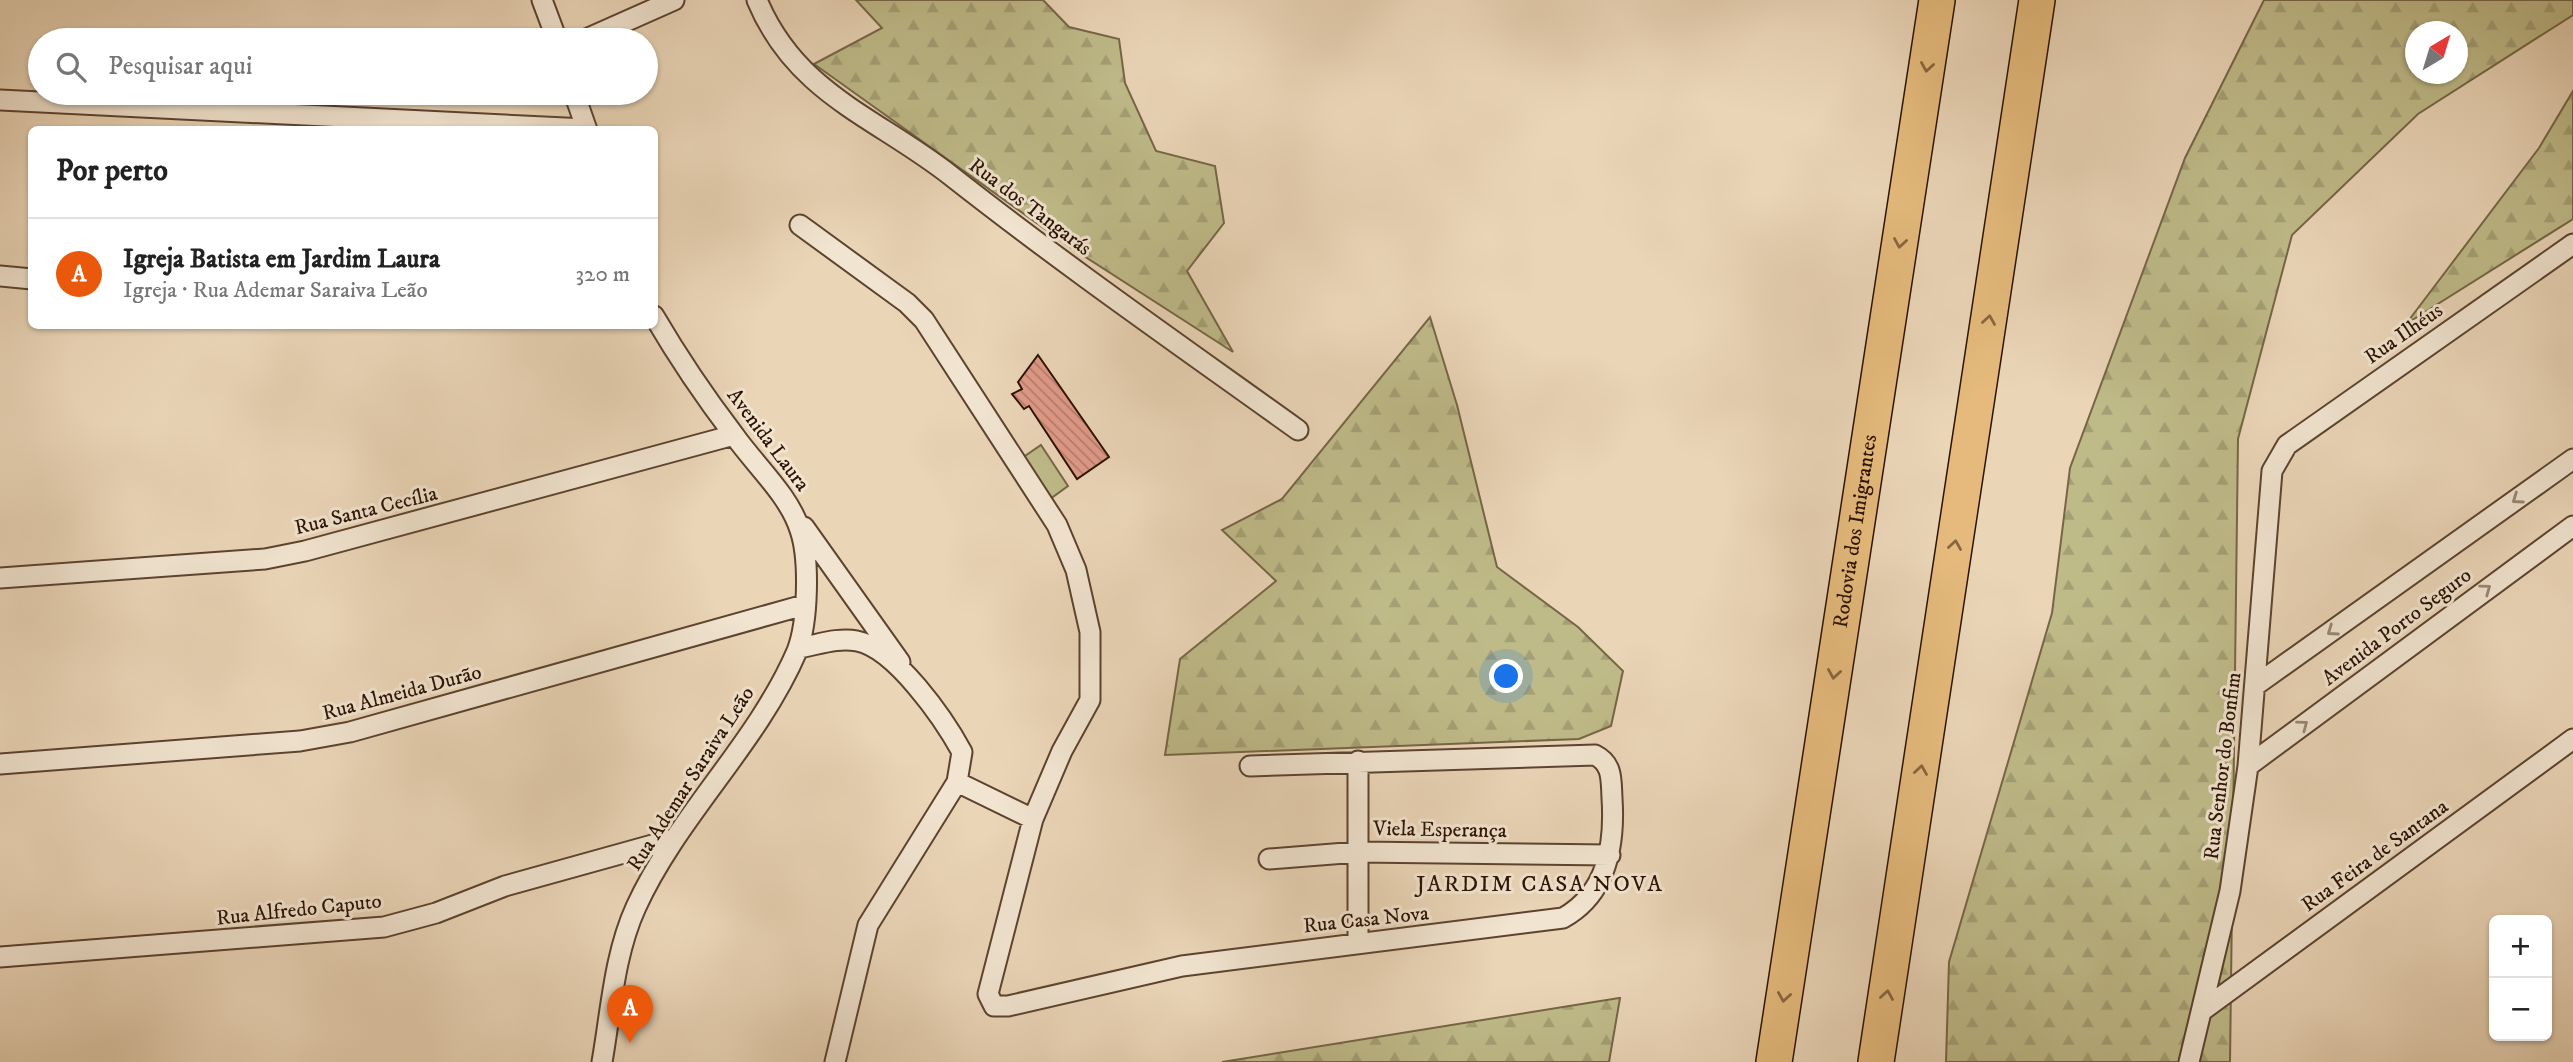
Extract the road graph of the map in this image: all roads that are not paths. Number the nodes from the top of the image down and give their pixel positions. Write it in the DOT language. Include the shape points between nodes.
graph roads {
  1 [pos="542,0"];
  2 [pos="674,0"];
  3 [pos="757,0"];
  4 [pos="1937,0"];
  5 [pos="2037,0"];
  6 [pos="552,28"];
  7 [pos="611,28"];
  8 [pos="0,100"];
  9 [pos="28,101"];
  10 [pos="101,105"];
  11 [pos="578,105"];
  12 [pos="525,126"];
  13 [pos="585,126"];
  14 [pos="800,225"];
  15 [pos="2573,244"];
  16 [pos="0,276"];
  17 [pos="28,279"];
  18 [pos="658,325"];
  19 [pos="1298,430"];
  20 [pos="734,435"];
  21 [pos="2573,459"];
  22 [pos="2272,471"];
  23 [pos="793,512"];
  24 [pos="2573,526"];
  25 [pos="0,578"];
  26 [pos="804,605"];
  27 [pos="798,648"];
  28 [pos="912,680"];
  29 [pos="2256,685"];
  30 [pos="2573,739"];
  31 [pos="1358,761"];
  32 [pos="0,764"];
  33 [pos="1250,766"];
  34 [pos="2248,766"];
  35 [pos="960,773"];
  36 [pos="1033,819"];
  37 [pos="674,839"];
  38 [pos="1358,852"];
  39 [pos="1610,855"];
  40 [pos="1269,859"];
  41 [pos="1358,943"];
  42 [pos="0,957"];
  43 [pos="2203,1010"];
  44 [pos="602,1062"];
  45 [pos="835,1062"];
  46 [pos="1774,1062"];
  47 [pos="1877,1062"];
  48 [pos="2189,1062"];
  1 -- 6 [label="street"];
  2 -- 7 [label="street"];
  3 -- 19 [label="street, Rua dos Tangarás" via="778,42 827,92 922,154 1044,249"];
  4 -- 46 [label="highway, Rodovia dos Imigrantes, one-way"];
  47 -- 5 [label="highway, one-way"];
  8 -- 9 [label="street"];
  10 -- 12 [label="street"];
  11 -- 13 [label="street"];
  14 -- 36 [label="street" via="924,320 1057,525 1076,570 1090,632 1090,700"];
  15 -- 22 [label="street, Rua Ilhéus" via="2287,445"];
  16 -- 17 [label="street"];
  18 -- 20 [label="street, Avenida Laura"];
  20 -- 23 [label="street, Avenida Laura"];
  20 -- 25 [label="street, Rua Santa Cecília" via="265,559"];
  21 -- 29 [label="street, Avenida Porto Seguro, one-way"];
  22 -- 29 [label="street, Rua Senhor do Bonfim"];
  23 -- 26 [label="street, Avenida Laura" via="805,547"];
  23 -- 28 [label="street"];
  34 -- 24 [label="street, Avenida Porto Seguro, one-way"];
  26 -- 27 [label="street, Rua Ademar Saraiva Leão"];
  26 -- 32 [label="street, Rua Almeida Durão" via="351,732 300,741"];
  27 -- 28 [label="street" via="857,641 870,645"];
  27 -- 37 [label="street, Rua Ademar Saraiva Leão" via="756,722"];
  28 -- 35 [label="street" via="962,752"];
  29 -- 34 [label="street, Rua Senhor do Bonfim"];
  30 -- 43 [label="street, Rua Feira de Santana"];
  31 -- 33 [label="street, Rua Casa Nova"];
  31 -- 38 [label="street"];
  31 -- 39 [label="street, Rua Casa Nova" via="1595,755 1610,770 1614,833"];
  34 -- 43 [label="street, Rua Senhor do Bonfim" via="2230,891"];
  35 -- 36 [label="street"];
  35 -- 45 [label="street" via="868,925"];
  36 -- 41 [label="street, Rua Casa Nova" via="988,995 994,1006 1182,966"];
  37 -- 42 [label="street, Rua Alfredo Caputo" via="505,886 384,927"];
  37 -- 44 [label="street, Rua Ademar Saraiva Leão" via="636,907 622,948"];
  38 -- 39 [label="street, Viela Esperança"];
  38 -- 40 [label="street, Viela Esperança"];
  38 -- 41 [label="street"];
  39 -- 41 [label="street, Rua Casa Nova" via="1587,899 1563,918"];
  43 -- 48 [label="street, Rua Senhor do Bonfim"];
}
